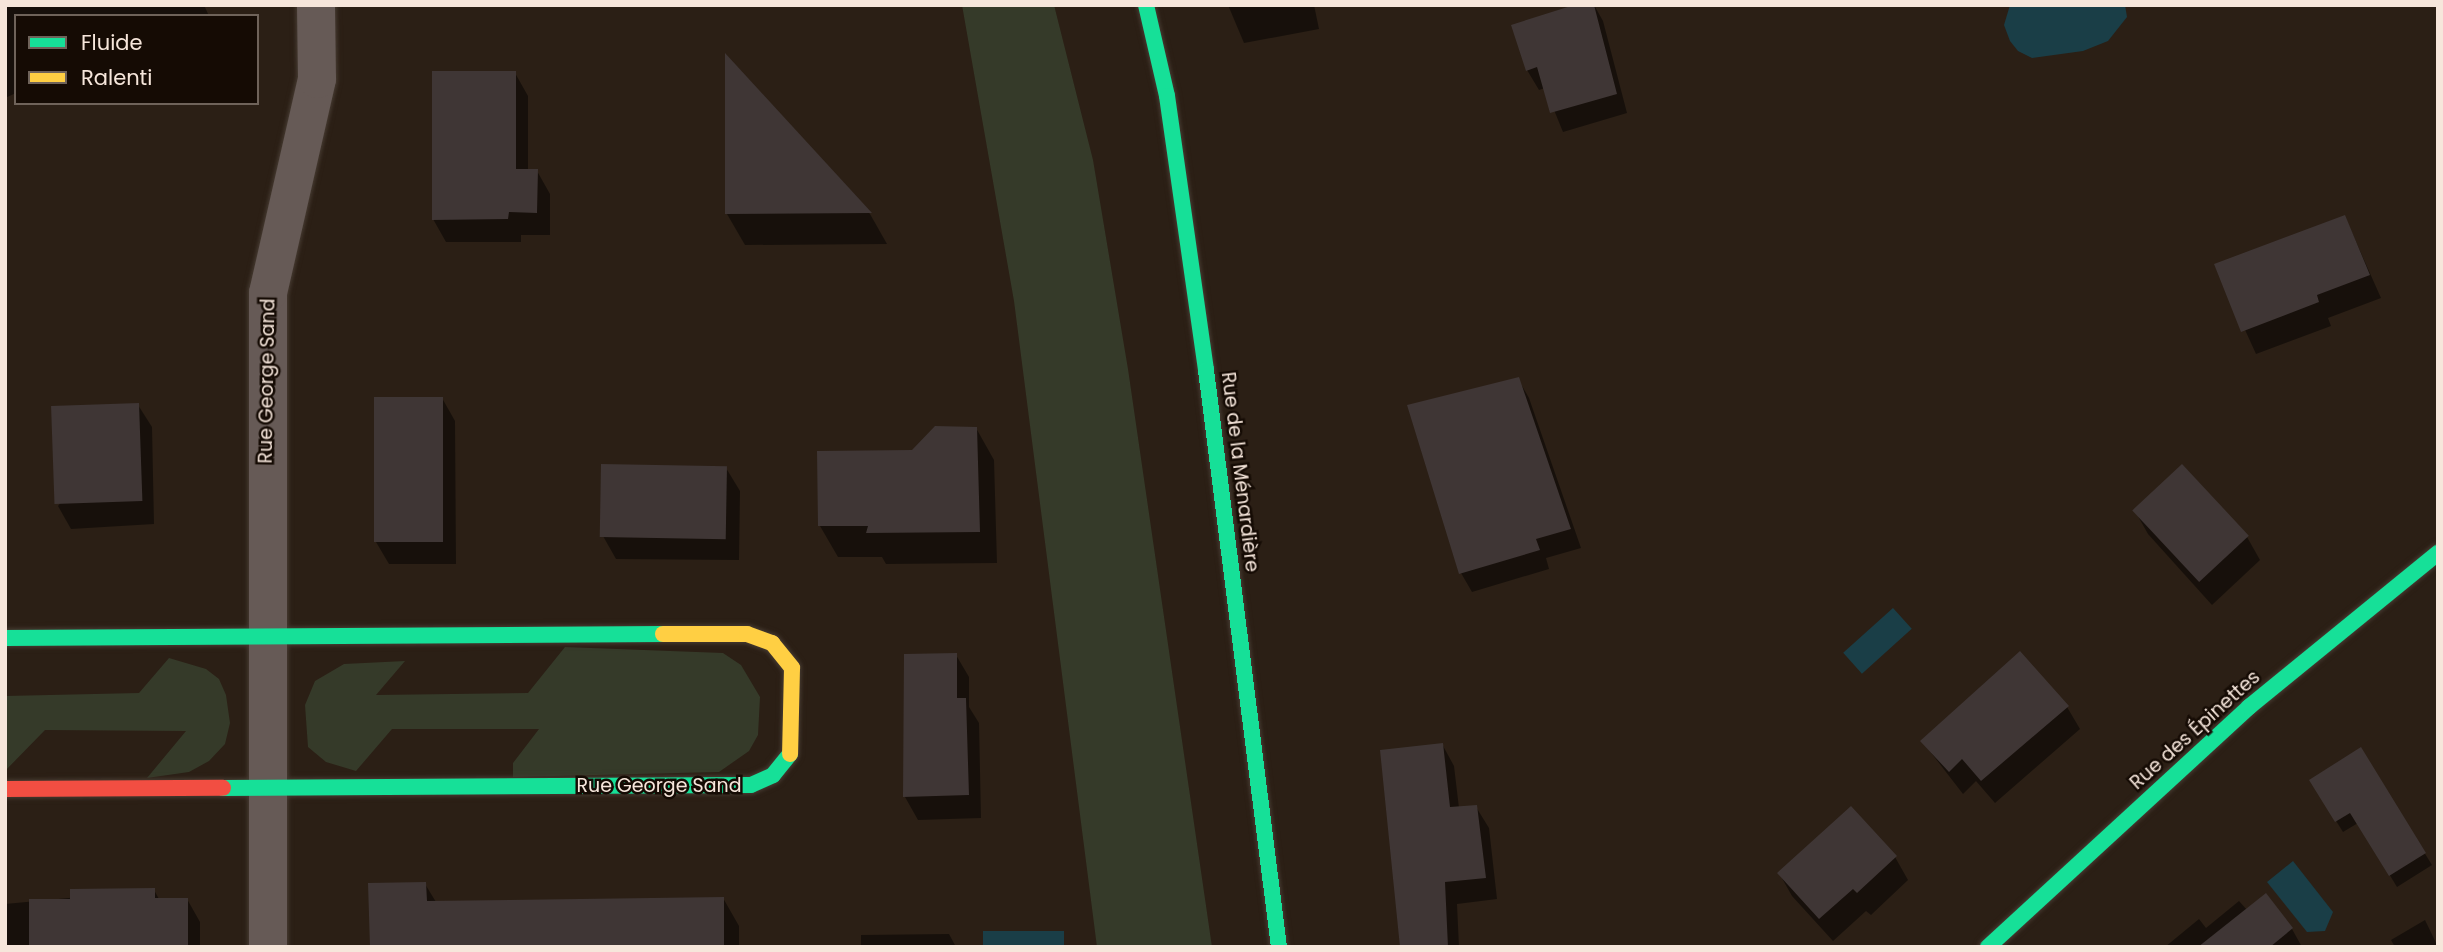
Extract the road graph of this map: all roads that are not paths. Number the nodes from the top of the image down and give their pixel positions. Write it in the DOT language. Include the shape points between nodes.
graph roads {
  1 [pos="316,5"];
  2 [pos="1146,5"];
  3 [pos="2438,553"];
  4 [pos="265,637"];
  5 [pos="5,638"];
  6 [pos="267,788"];
  7 [pos="5,789"];
  8 [pos="268,947"];
  9 [pos="1279,947"];
  10 [pos="1988,947"];
  1 -- 4 [label="street, Rue George Sand" via="317,79 268,293"];
  2 -- 9 [label="street, Rue de la Ménardière" via="1167,96 1195,288"];
  3 -- 10 [label="street, Rue des Épinettes" via="2249,707"];
  4 -- 5 [label="street, Rue George Sand"];
  4 -- 6 [label="street, Rue George Sand"];
  4 -- 6 [label="street, Rue George Sand" via="747,634 772,643 792,668 790,757 773,775 751,785"];
  6 -- 7 [label="street, Rue George Sand"];
  6 -- 8 [label="street, Rue George Sand"];
}
